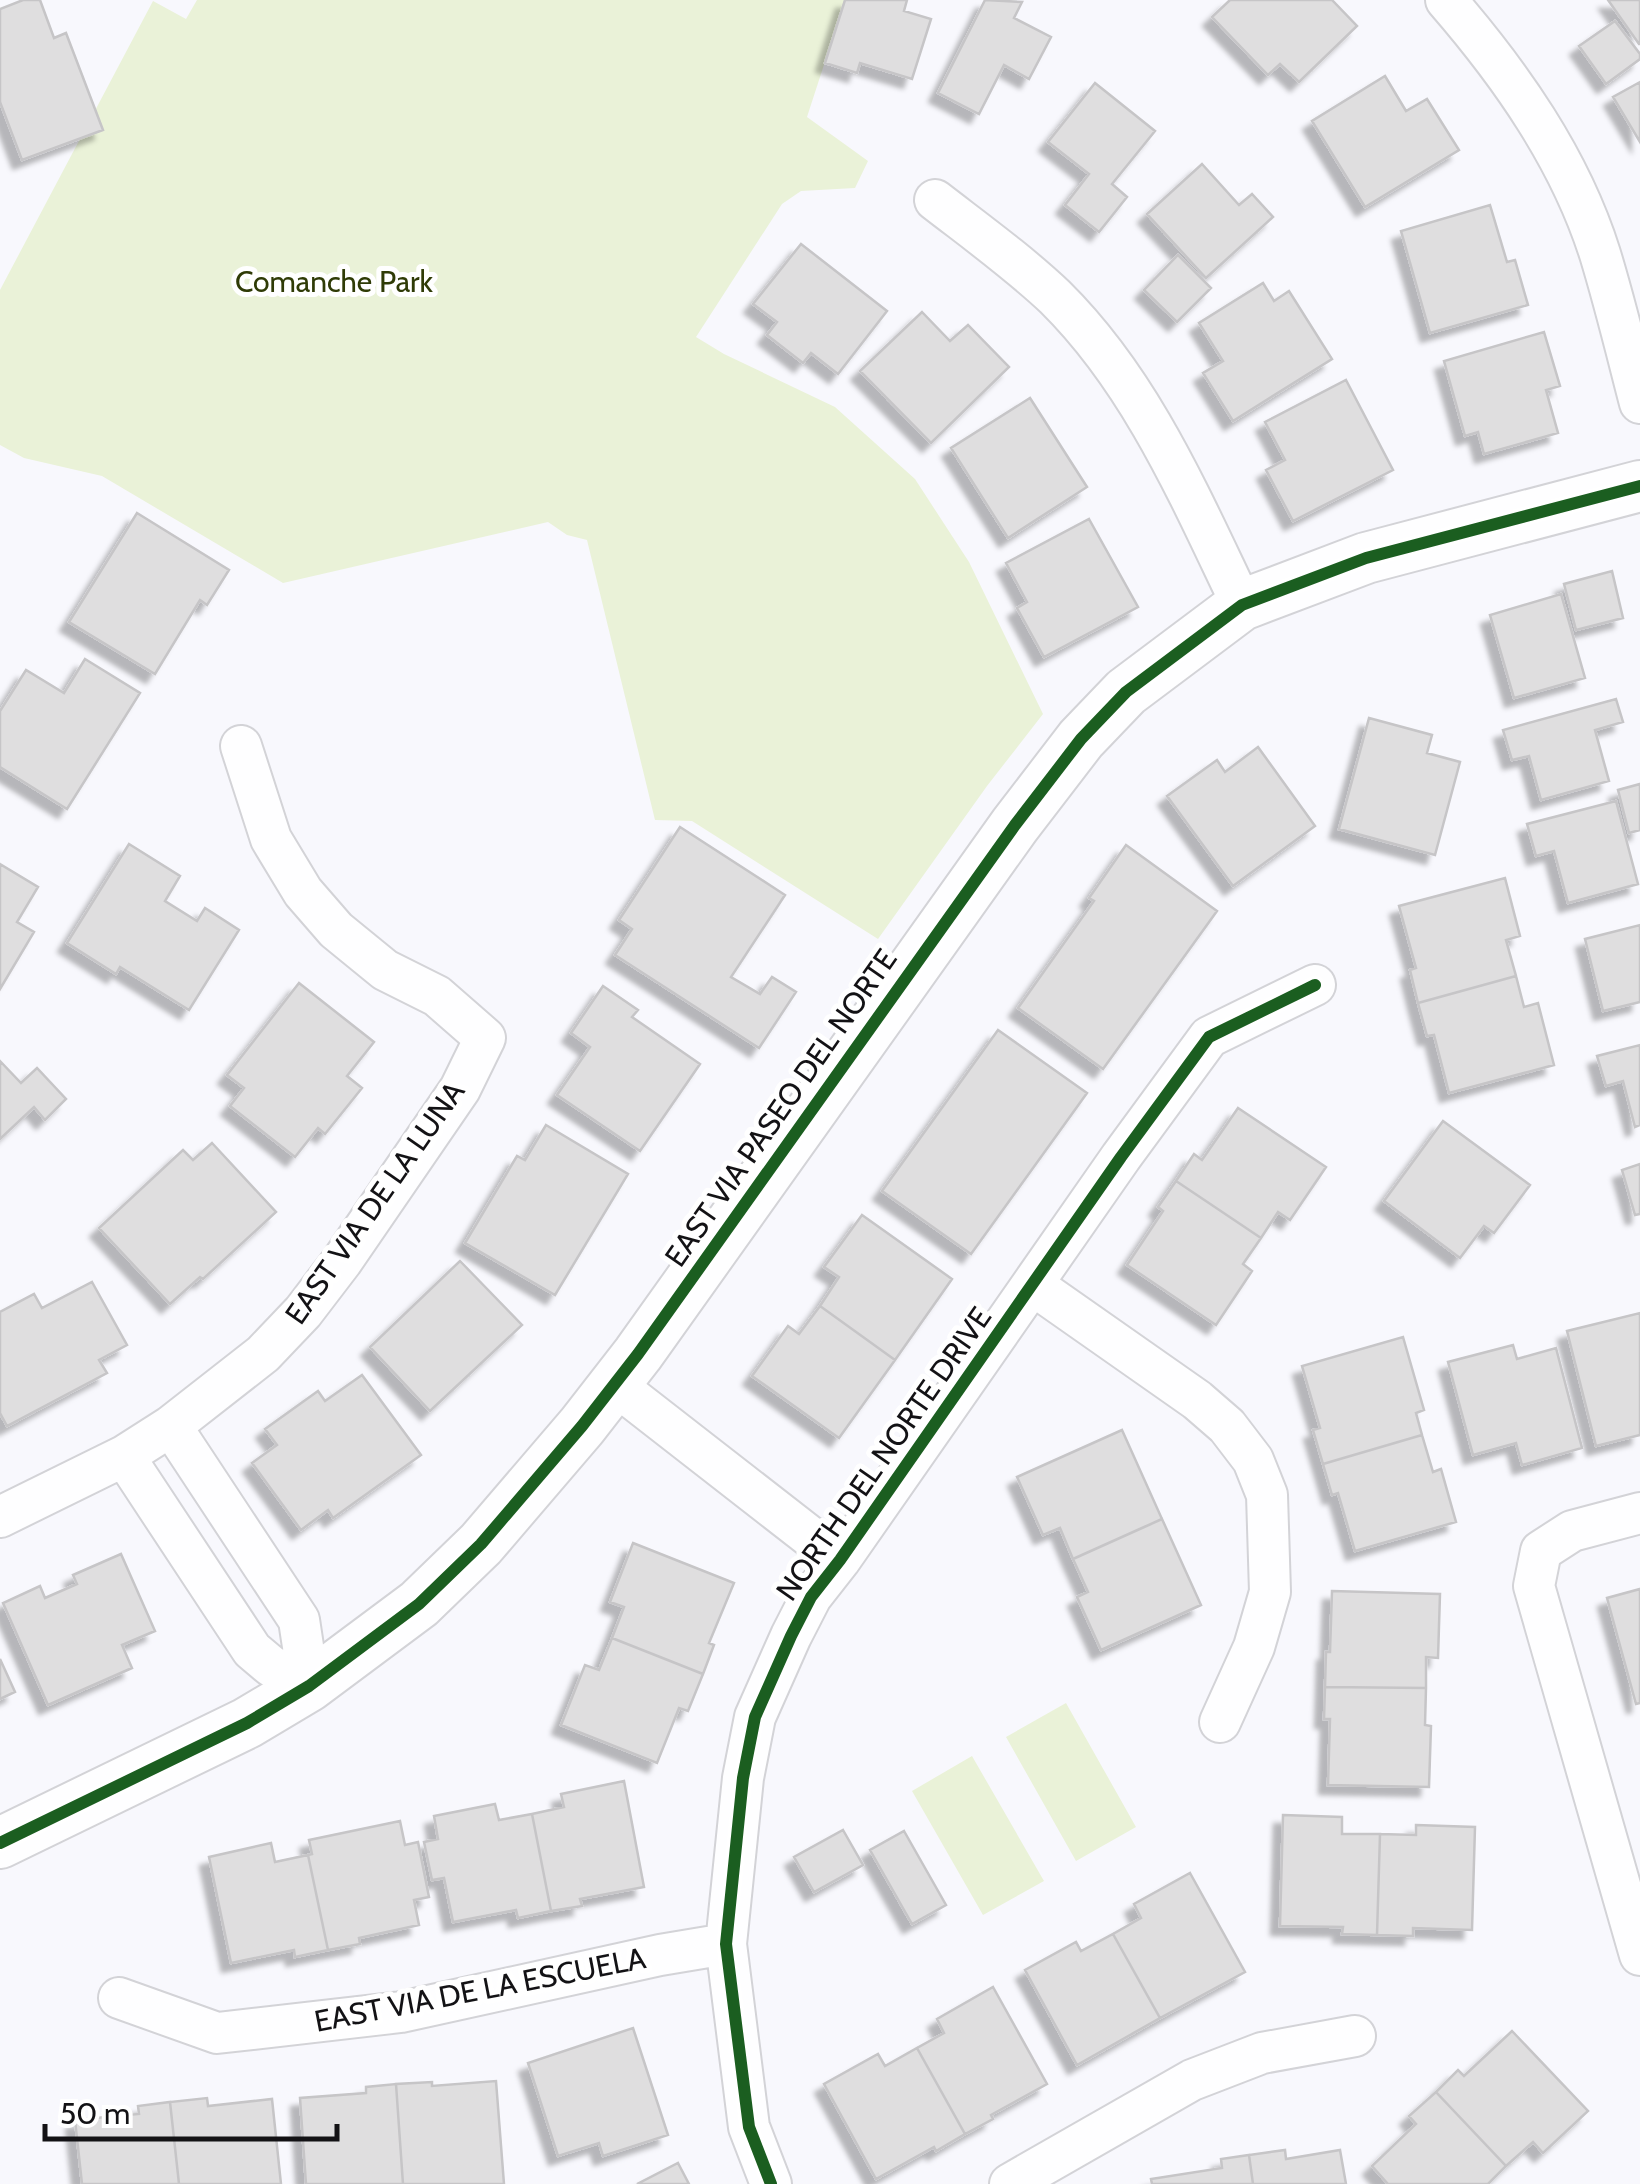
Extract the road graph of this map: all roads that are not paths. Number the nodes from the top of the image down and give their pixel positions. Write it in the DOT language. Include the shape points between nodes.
graph roads {
  1 [pos="1446,0"];
  2 [pos="934,200"];
  3 [pos="1640,402"];
  4 [pos="1640,486"];
  5 [pos="1242,605"];
  6 [pos="241,746"];
  7 [pos="1315,986"];
  8 [pos="1032,1285"];
  9 [pos="614,1384"];
  10 [pos="171,1426"];
  11 [pos="124,1456"];
  12 [pos="1640,1513"];
  13 [pos="0,1516"];
  14 [pos="840,1560"];
  15 [pos="309,1686"];
  16 [pos="1220,1722"];
  17 [pos="0,1843"];
  18 [pos="726,1944"];
  19 [pos="1640,1955"];
  20 [pos="119,1998"];
  21 [pos="1355,2036"];
  22 [pos="771,2184"];
  23 [pos="1010,2184"];
  1 -- 3 [label="street" via="1518,90 1568,177 1599,252"];
  2 -- 5 [label="street" via="1054,297 1099,348 1150,420"];
  4 -- 5 [label="street, EAST VIA PASEO DEL NORTE" via="1366,558"];
  5 -- 9 [label="street, EAST VIA PASEO DEL NORTE" via="1126,692 1081,739"];
  6 -- 10 [label="street, EAST VIA DE LA LUNA" via="271,839 303,892 384,970 437,996 484,1038 460,1089 303,1312 263,1354"];
  7 -- 8 [label="street, NORTH DEL NORTE DRIVE" via="1209,1037"];
  8 -- 14 [label="street, NORTH DEL NORTE DRIVE"];
  8 -- 16 [label="street" via="1227,1426 1268,1495 1270,1592"];
  9 -- 14 [label="street, NORTH DEL NORTE DRIVE"];
  9 -- 15 [label="street, EAST VIA PASEO DEL NORTE" via="432,1592"];
  10 -- 11 [label="street, EAST VIA DE LA LUNA"];
  10 -- 15 [label="street" via="299,1620"];
  11 -- 13 [label="street, EAST VIA DE LA LUNA"];
  11 -- 15 [label="street" via="252,1650"];
  12 -- 19 [label="street" via="1572,1531 1541,1551 1534,1586"];
  14 -- 18 [label="street, NORTH DEL NORTE DRIVE" via="811,1597 756,1717"];
  15 -- 17 [label="street, EAST VIA PASEO DEL NORTE"];
  18 -- 20 [label="street, EAST VIA DE LA ESCUELA" via="400,2012 218,2034"];
  18 -- 22 [label="street, NORTH DEL NORTE DRIVE" via="749,2127"];
  21 -- 23 [label="street" via="1262,2053 1192,2080"];
}
